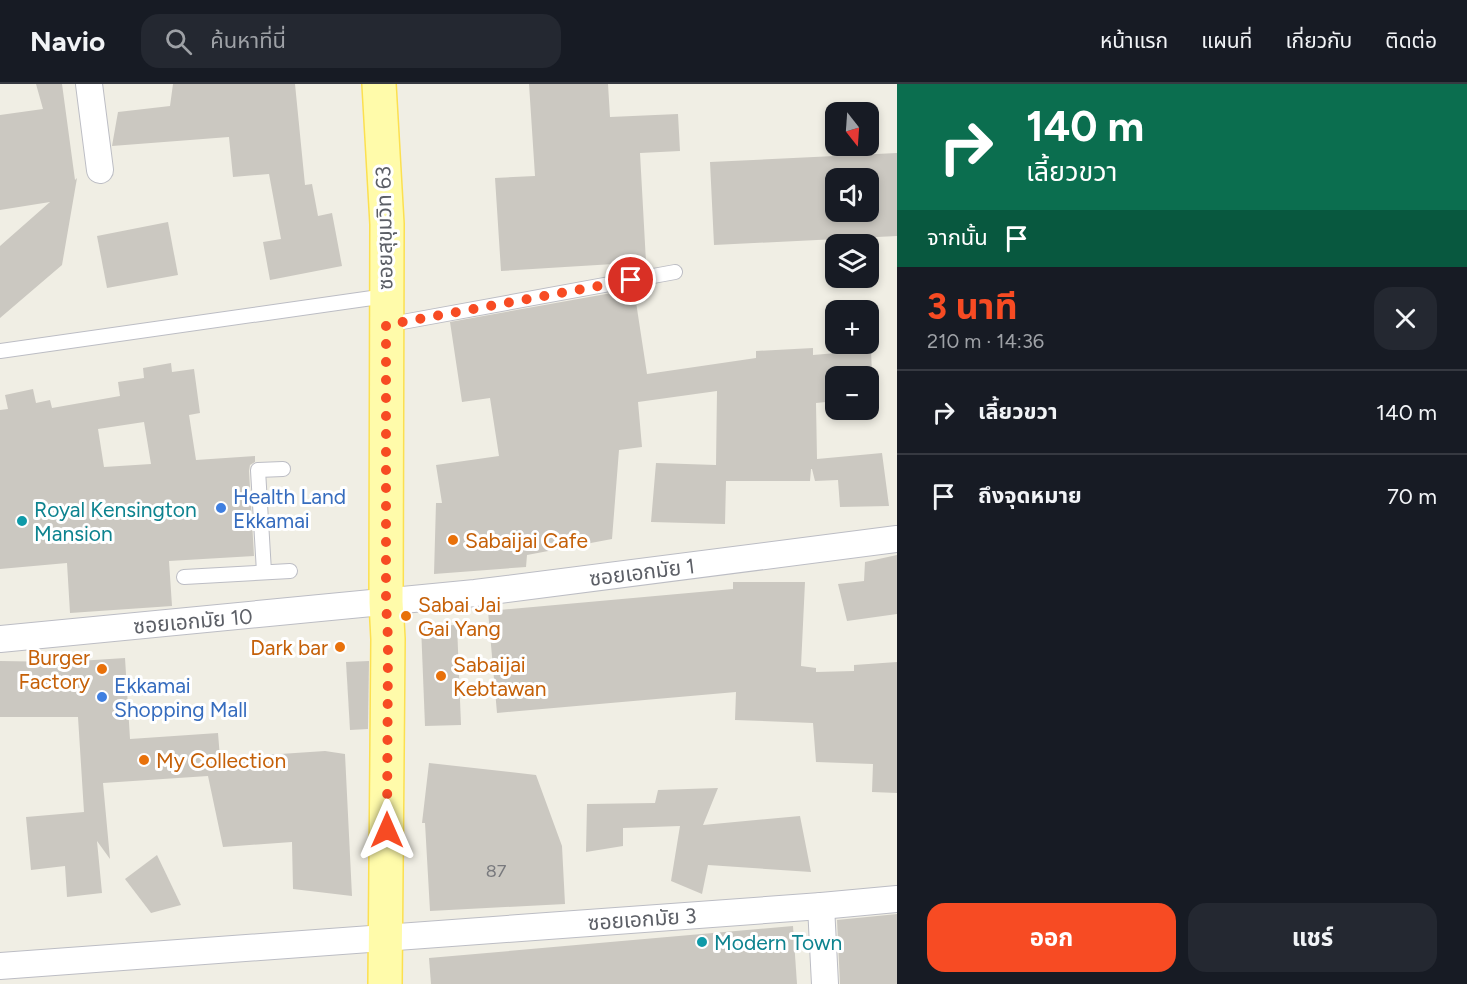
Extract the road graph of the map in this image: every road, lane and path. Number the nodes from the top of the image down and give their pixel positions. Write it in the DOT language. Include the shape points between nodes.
graph roads {
  1 [pos="89,84"];
  2 [pos="379,84"];
  3 [pos="100,170"];
  4 [pos="675,272"];
  5 [pos="386,310"];
  6 [pos="0,351"];
  7 [pos="283,469"];
  8 [pos="897,539"];
  9 [pos="290,571"];
  10 [pos="264,573"];
  11 [pos="184,577"];
  12 [pos="386,602"];
  13 [pos="0,639"];
  14 [pos="897,899"];
  15 [pos="821,906"];
  16 [pos="386,938"];
  17 [pos="0,966"];
  18 [pos="385,984"];
  19 [pos="825,984"];
  1 -- 3 [label="street"];
  2 -- 5 [label="main road, ซอยสุขุมวิท 63" via="387,224"];
  4 -- 5 [label="lane"];
  5 -- 6 [label="lane"];
  5 -- 12 [label="main road, ซอยสุขุมวิท 63"];
  7 -- 10 [label="lane" via="258,470"];
  8 -- 12 [label="street, ซอยเอกมัย 1"];
  9 -- 10 [label="lane"];
  10 -- 11 [label="lane"];
  12 -- 13 [label="street, ซอยเอกมัย 10"];
  12 -- 16 [label="main road, ซอยสุขุมวิท 63"];
  14 -- 15 [label="street, ซอยเอกมัย 3"];
  15 -- 16 [label="street, ซอยเอกมัย 3"];
  15 -- 19 [label="street"];
  16 -- 17 [label="street, ซอยเอกมัย 3"];
  16 -- 18 [label="main road, ซอยสุขุมวิท 63"];
}
